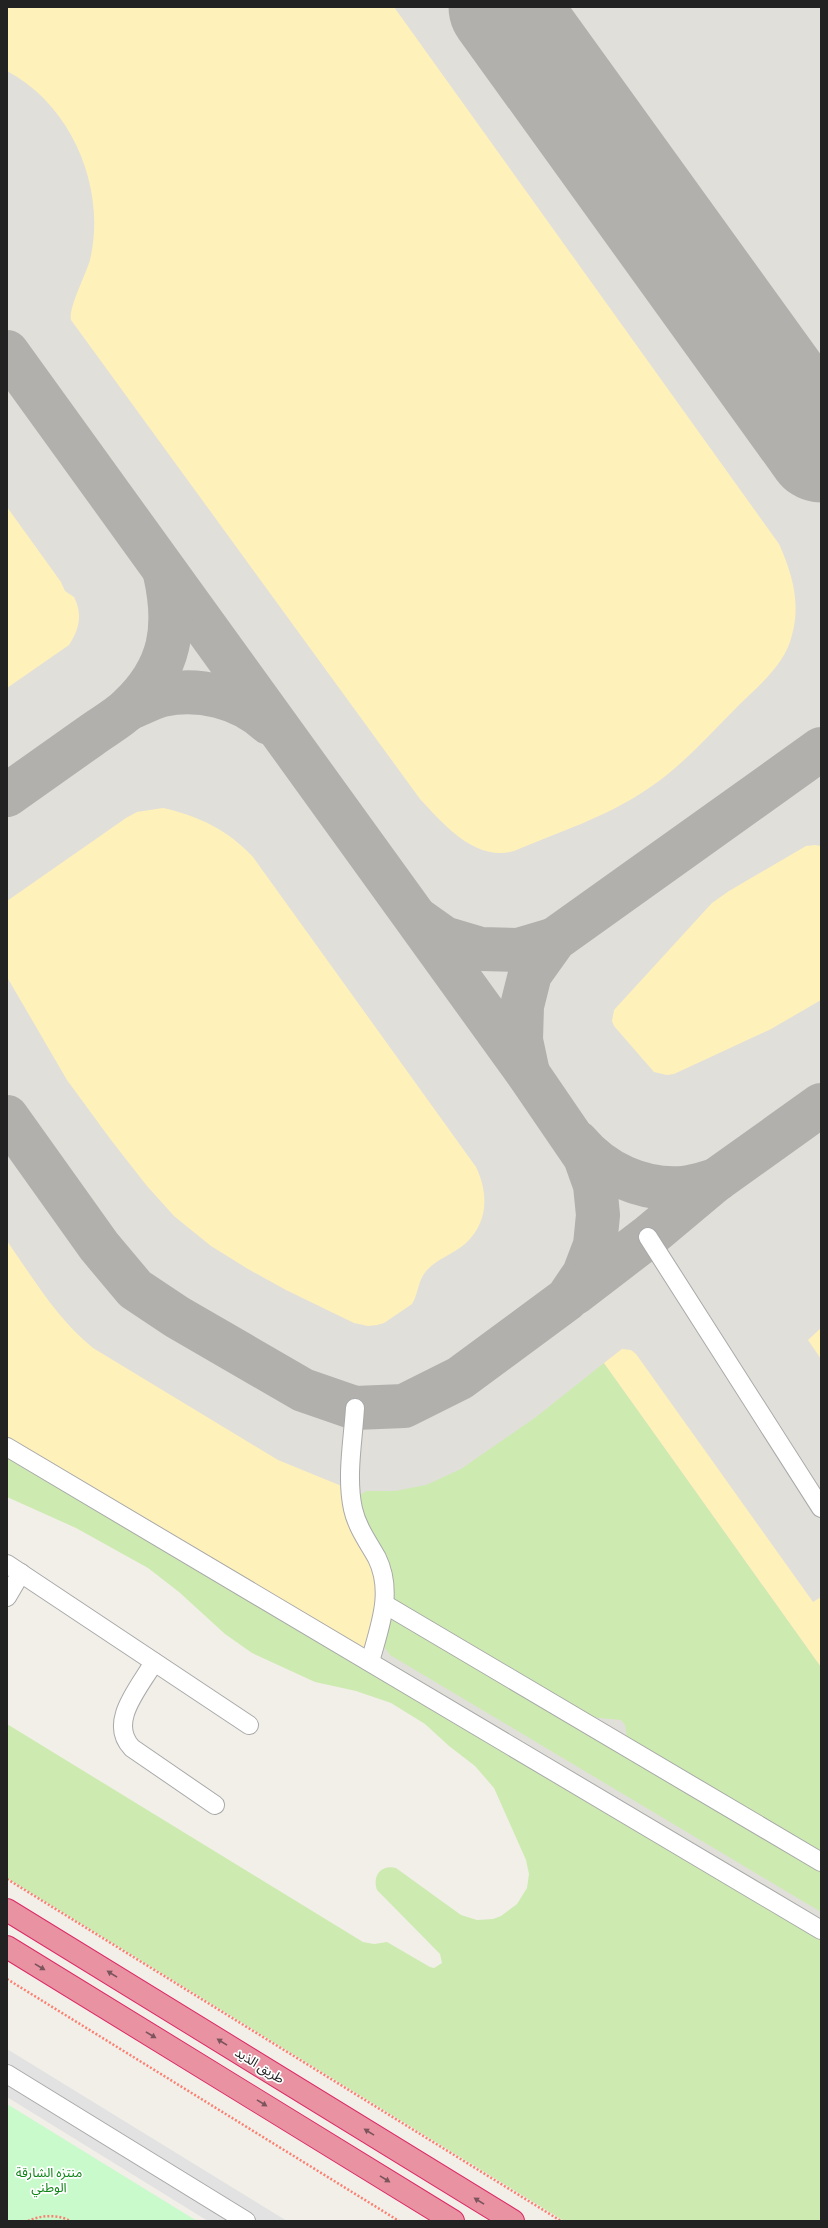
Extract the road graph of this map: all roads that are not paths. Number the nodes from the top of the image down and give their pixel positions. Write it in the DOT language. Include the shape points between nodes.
graph roads {
  1 [pos="648,1237"];
  2 [pos="355,1408"];
  3 [pos="7,1447"];
  4 [pos="821,1508"];
  5 [pos="14,1568"];
  6 [pos="7,1597"];
  7 [pos="386,1604"];
  8 [pos="154,1662"];
  9 [pos="370,1662"];
  10 [pos="248,1725"];
  11 [pos="215,1805"];
  12 [pos="821,1862"];
  13 [pos="7,1910"];
  14 [pos="821,1930"];
  15 [pos="7,1947"];
  16 [pos="7,2074"];
  17 [pos="246,2221"];
  18 [pos="453,2221"];
  19 [pos="513,2221"];
  1 -- 4 [label="lane"];
  2 -- 7 [label="lane" via="351,1498 357,1522 381,1571"];
  3 -- 9 [label="lane"];
  5 -- 6 [label="lane"];
  5 -- 8 [label="lane"];
  7 -- 9 [label="lane"];
  7 -- 12 [label="lane"];
  8 -- 10 [label="lane"];
  8 -- 11 [label="lane" via="123,1717 124,1738 132,1748"];
  9 -- 14 [label="lane"];
  19 -- 13 [label="highway, طريق الذيد, one-way"];
  15 -- 18 [label="highway, one-way"];
  16 -- 17 [label="lane"];
}
